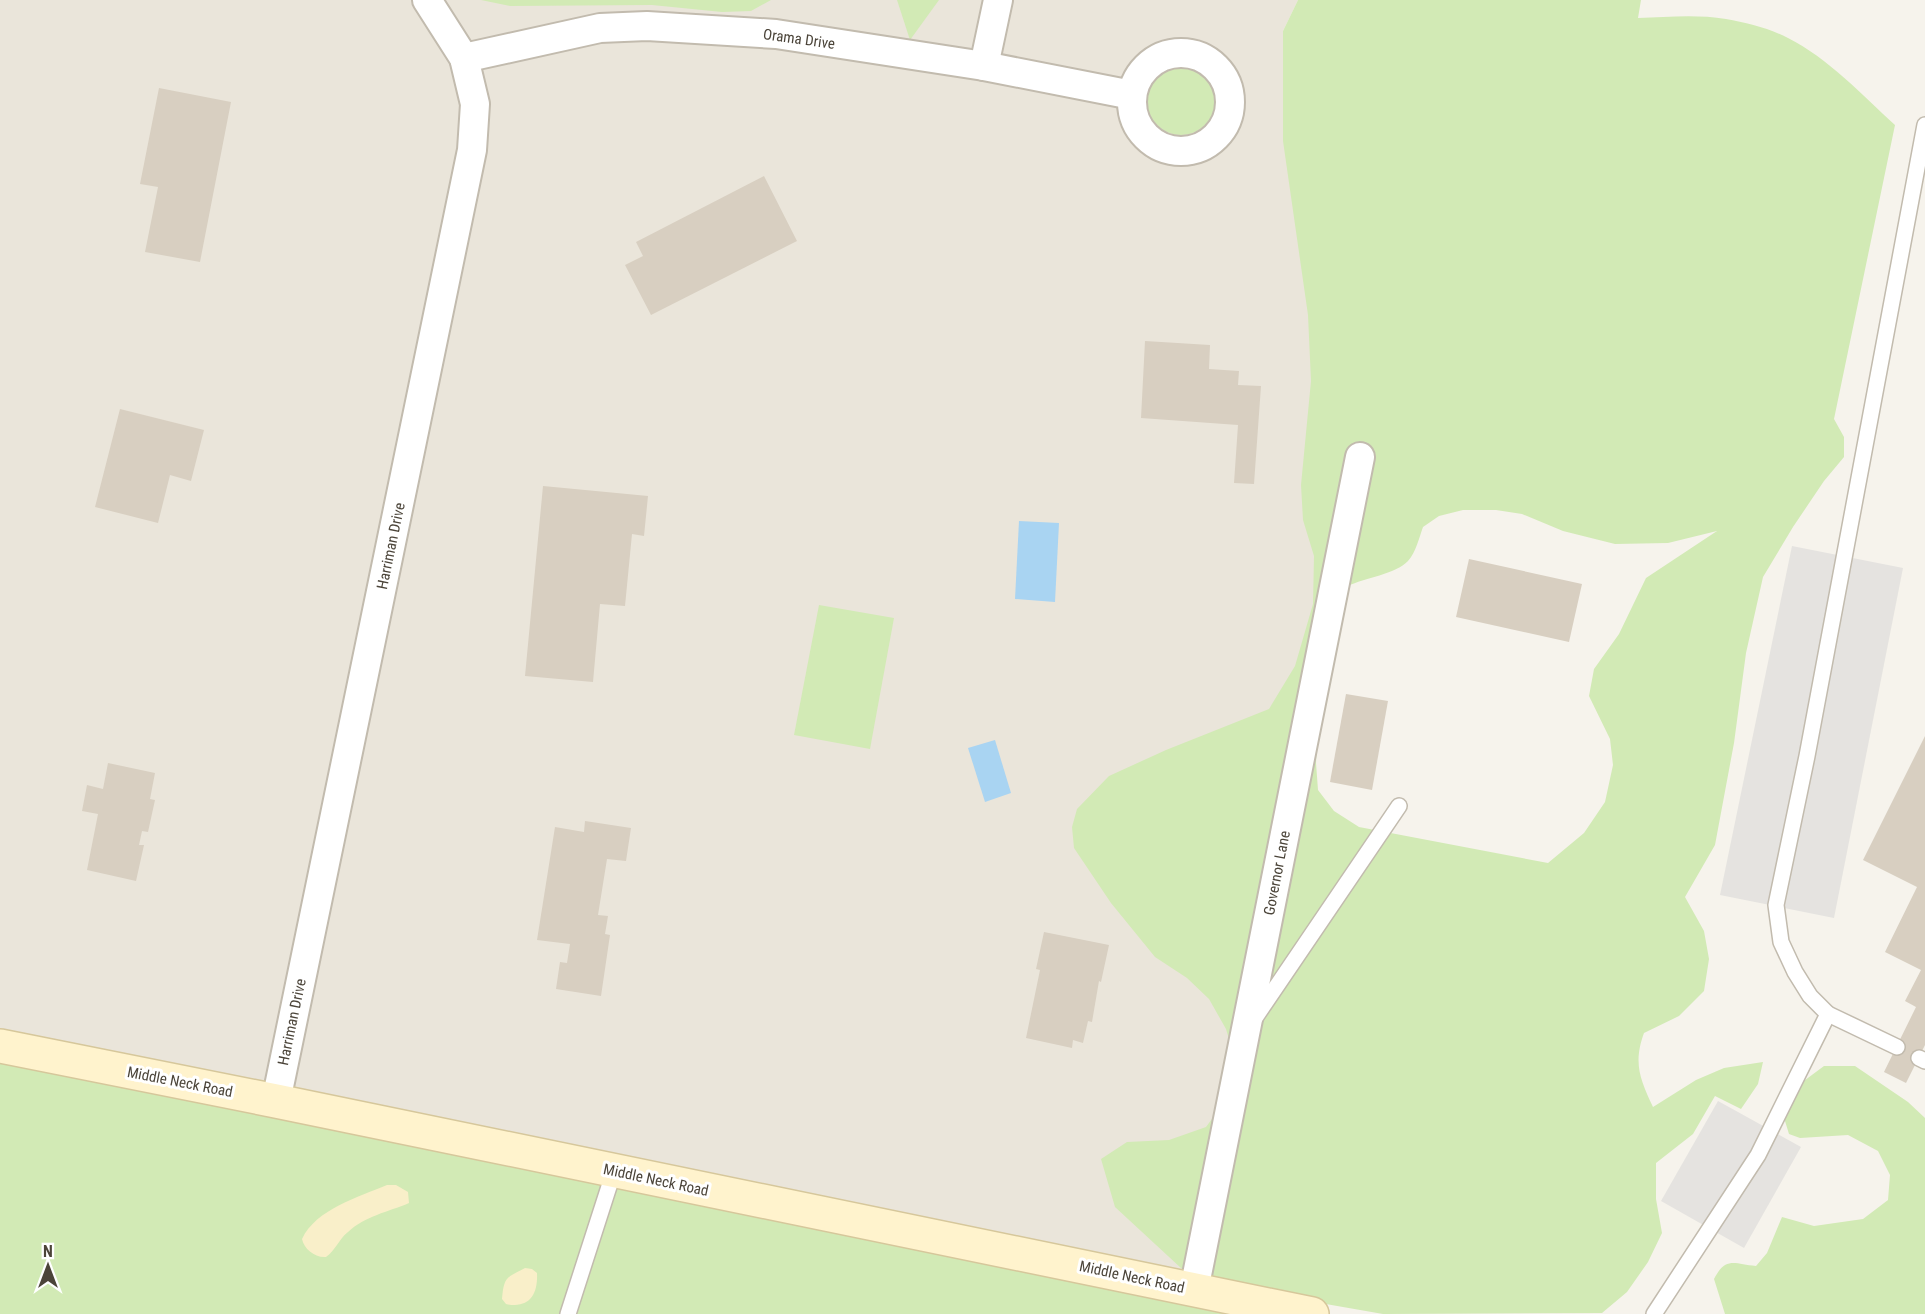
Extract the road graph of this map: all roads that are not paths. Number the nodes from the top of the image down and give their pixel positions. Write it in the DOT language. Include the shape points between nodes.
graph roads {
  1 [pos="427,0"];
  2 [pos="998,0"];
  3 [pos="464,58"];
  4 [pos="984,66"];
  5 [pos="1132,95"];
  6 [pos="1925,125"];
  7 [pos="1360,457"];
  8 [pos="1399,807"];
  9 [pos="1828,1014"];
  10 [pos="1245,1033"];
  11 [pos="0,1046"];
  12 [pos="1897,1047"];
  13 [pos="276,1101"];
  14 [pos="614,1172"];
  15 [pos="1194,1290"];
  16 [pos="568,1314"];
  17 [pos="1312,1314"];
  18 [pos="1654,1314"];
  1 -- 3 [label="street, Harriman Drive"];
  2 -- 4 [label="street"];
  3 -- 4 [label="street, Orama Drive" via="600,28 647,26 776,34"];
  3 -- 13 [label="street, Harriman Drive" via="475,104 472,150"];
  4 -- 5 [label="street, Orama Drive"];
  6 -- 9 [label="lane" via="1776,905 1781,942 1795,972 1810,996"];
  7 -- 10 [label="street, Governor Lane"];
  8 -- 10 [label="lane"];
  9 -- 12 [label="lane"];
  9 -- 18 [label="lane" via="1758,1155"];
  10 -- 15 [label="street, Governor Lane"];
  11 -- 13 [label="main road, Middle Neck Road"];
  13 -- 14 [label="main road, Middle Neck Road"];
  14 -- 15 [label="main road, Middle Neck Road"];
  14 -- 16 [label="lane"];
  15 -- 17 [label="main road, Middle Neck Road"];
}
